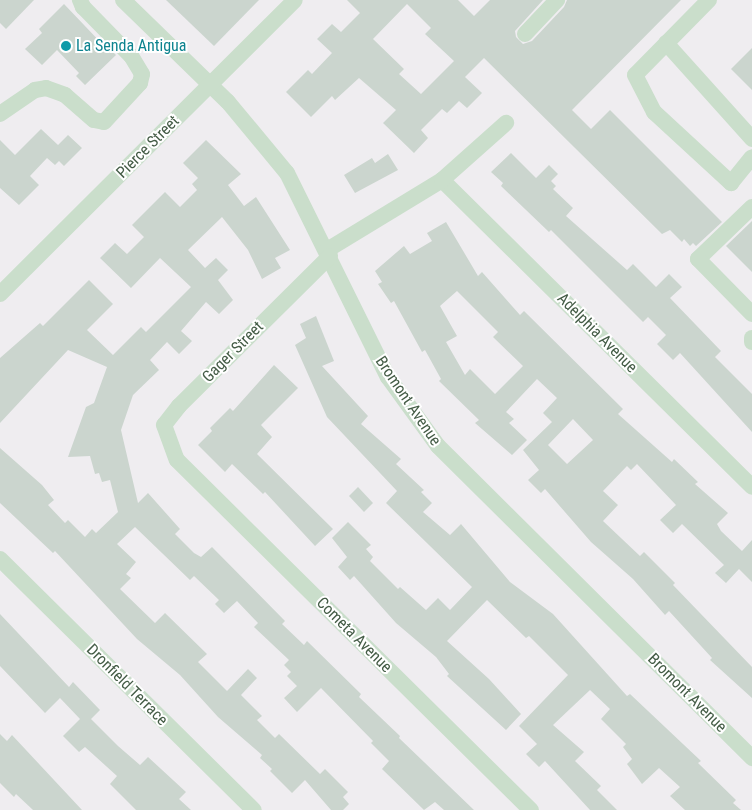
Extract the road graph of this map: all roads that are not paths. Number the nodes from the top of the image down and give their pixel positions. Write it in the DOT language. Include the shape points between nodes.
graph roads {
  1 [pos="80,0"];
  2 [pos="124,0"];
  3 [pos="295,0"];
  4 [pos="557,0"];
  5 [pos="709,0"];
  6 [pos="525,34"];
  7 [pos="666,43"];
  8 [pos="211,85"];
  9 [pos="0,114"];
  10 [pos="506,123"];
  11 [pos="752,140"];
  12 [pos="752,157"];
  13 [pos="442,180"];
  14 [pos="752,207"];
  15 [pos="329,253"];
  16 [pos="1,291"];
  17 [pos="752,314"];
  18 [pos="177,460"];
  19 [pos="752,487"];
  20 [pos="0,559"];
  21 [pos="752,758"];
  22 [pos="254,810"];
  23 [pos="530,810"];
  1 -- 9 [label="street" via="131,56 142,74 140,83 104,122 94,120 60,92 46,88 35,90"];
  2 -- 8 [label="street, Bromont Avenue"];
  3 -- 8 [label="street, Pierce Street"];
  4 -- 6 [label="street"];
  5 -- 7 [label="street"];
  7 -- 11 [label="street"];
  7 -- 12 [label="street" via="635,75 654,112 730,183"];
  8 -- 15 [label="street, Bromont Avenue" via="287,173"];
  8 -- 16 [label="street, Pierce Street"];
  10 -- 13 [label="street, Gager Street"];
  13 -- 15 [label="street, Gager Street"];
  13 -- 19 [label="street, Adelphia Avenue"];
  14 -- 17 [label="street" via="698,259"];
  15 -- 18 [label="street, Gager Street" via="164,425"];
  15 -- 21 [label="street, Bromont Avenue" via="388,377 438,446"];
  18 -- 23 [label="street, Cometa Avenue"];
  20 -- 22 [label="street, Dronfield Terrace"];
}
